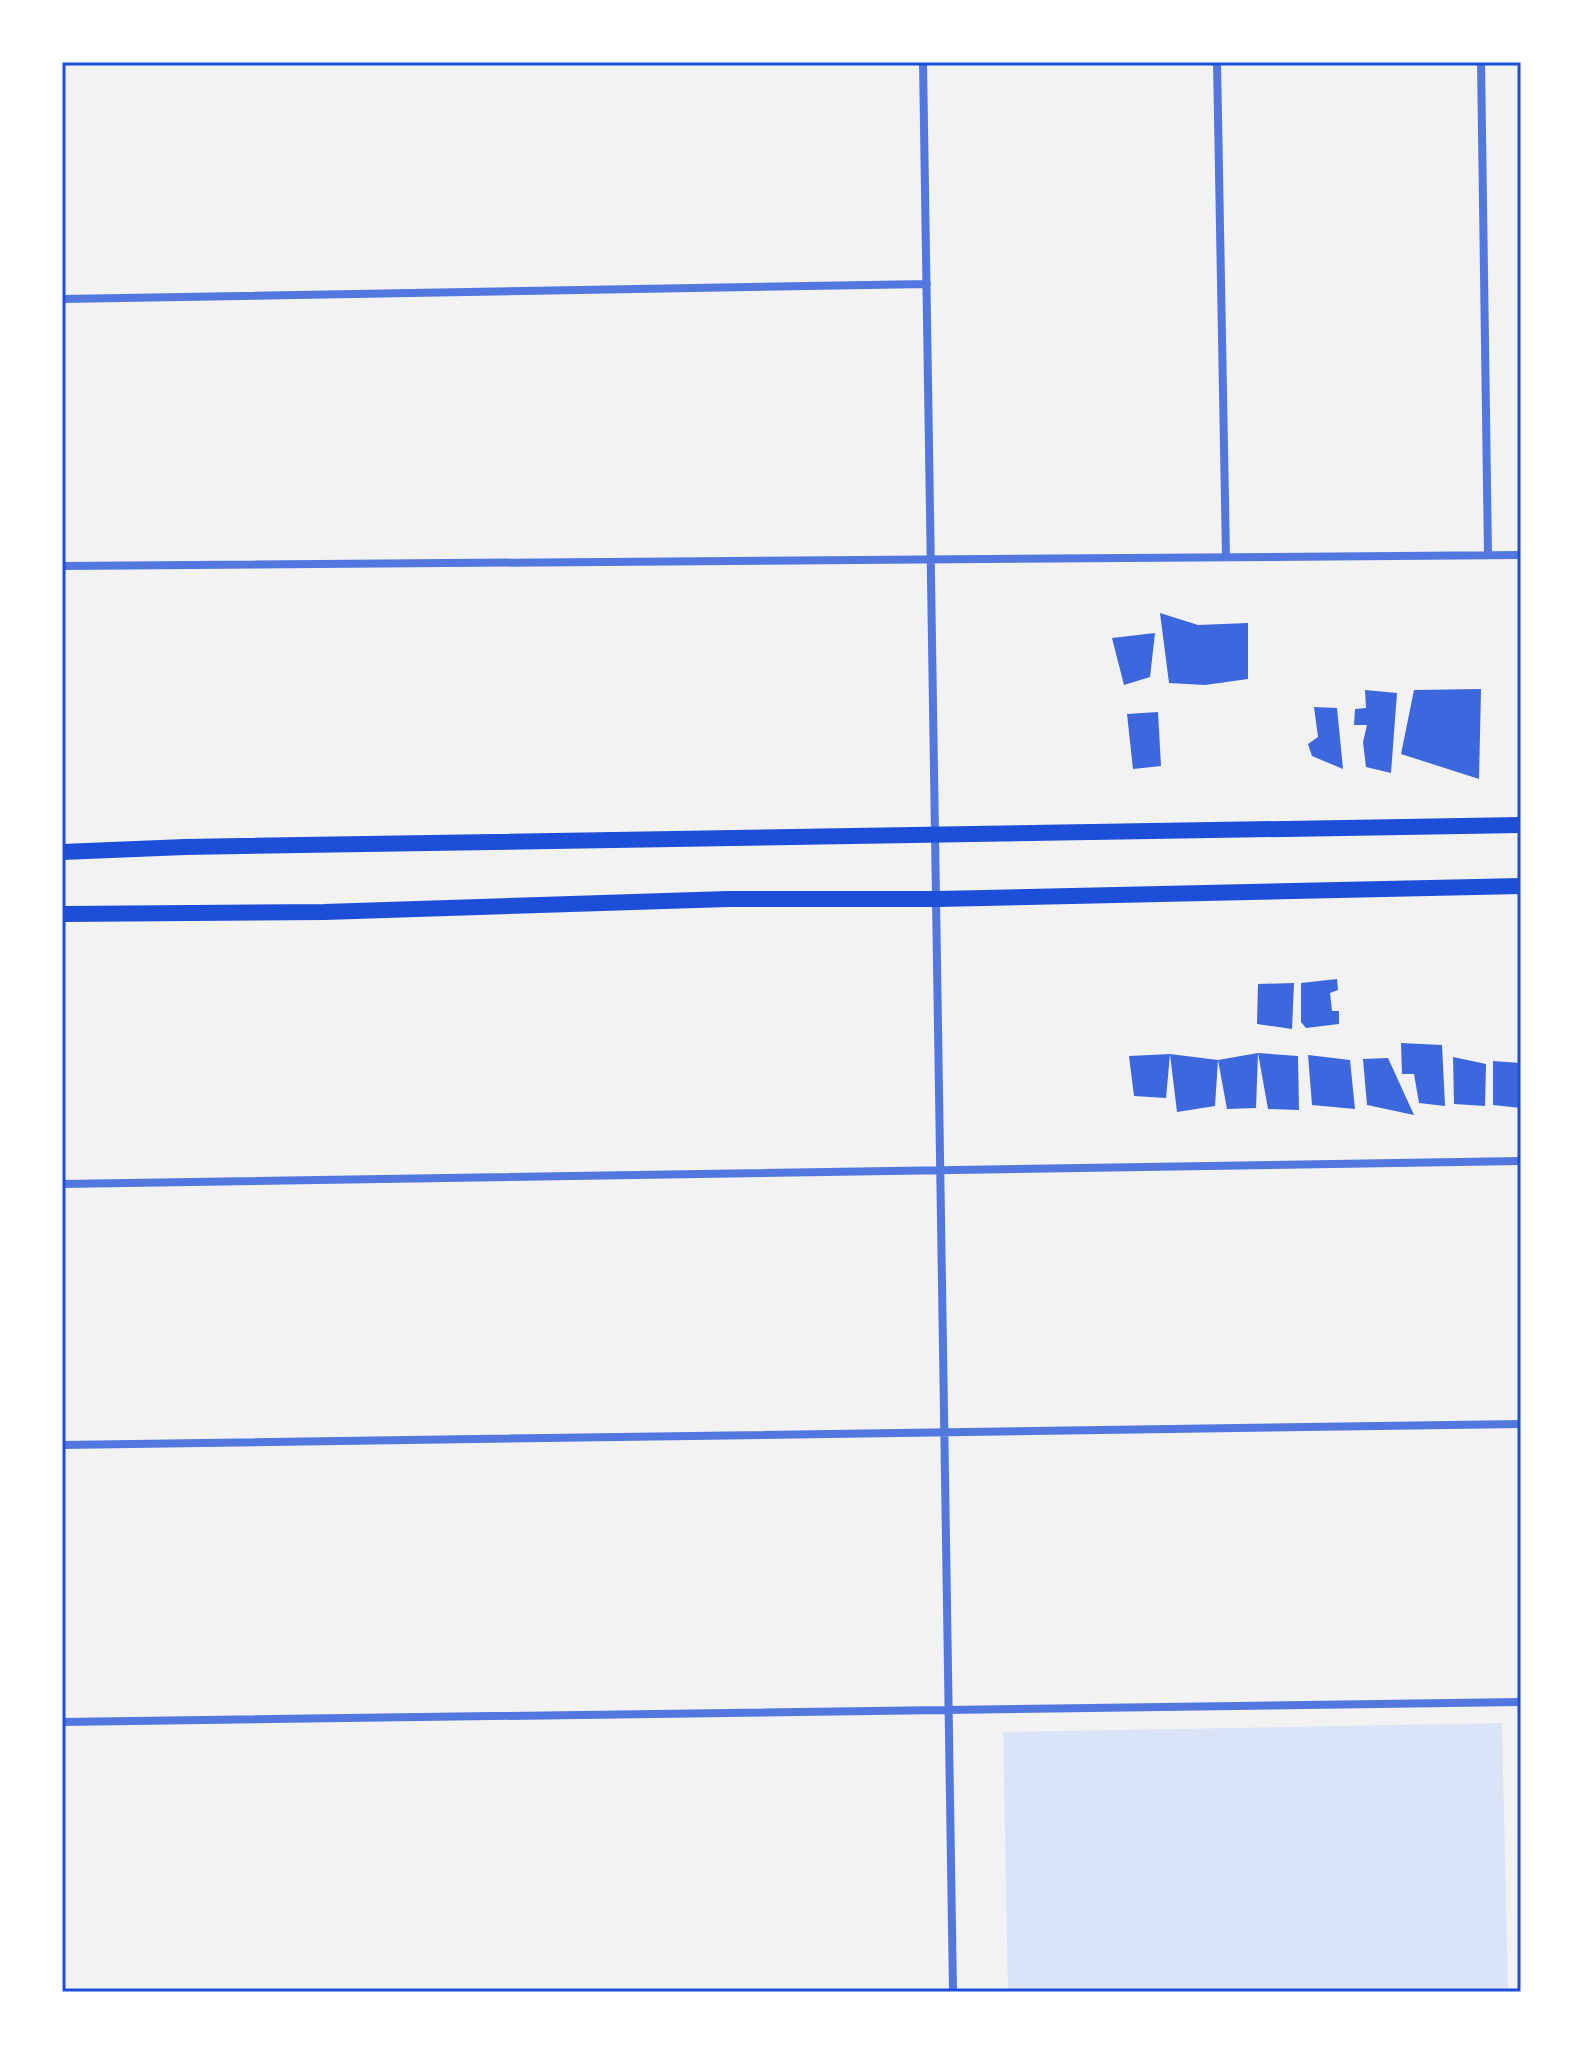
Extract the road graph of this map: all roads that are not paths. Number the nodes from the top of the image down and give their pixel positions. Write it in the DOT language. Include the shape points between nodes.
graph roads {
  1 [pos="923,62"];
  2 [pos="1217,62"];
  3 [pos="1481,62"];
  4 [pos="927,284"];
  5 [pos="62,299"];
  6 [pos="1488,555"];
  7 [pos="1521,555"];
  8 [pos="1226,557"];
  9 [pos="931,559"];
  10 [pos="62,566"];
  11 [pos="1521,825"];
  12 [pos="935,834"];
  13 [pos="62,852"];
  14 [pos="1521,886"];
  15 [pos="937,899"];
  16 [pos="62,914"];
  17 [pos="1521,1161"];
  18 [pos="940,1170"];
  19 [pos="62,1184"];
  20 [pos="1521,1424"];
  21 [pos="944,1433"];
  22 [pos="62,1445"];
  23 [pos="1521,1702"];
  24 [pos="949,1710"];
  25 [pos="62,1722"];
  26 [pos="953,1992"];
  1 -- 4 [label="street"];
  2 -- 8 [label="street"];
  3 -- 6 [label="street"];
  4 -- 5 [label="street"];
  4 -- 9 [label="street"];
  6 -- 7 [label="street"];
  6 -- 8 [label="street"];
  8 -- 9 [label="street"];
  9 -- 10 [label="street"];
  9 -- 12 [label="street"];
  11 -- 12 [label="main road"];
  12 -- 13 [label="main road"];
  12 -- 15 [label="street"];
  14 -- 15 [label="main road"];
  15 -- 16 [label="main road"];
  15 -- 18 [label="street"];
  17 -- 18 [label="street"];
  18 -- 19 [label="street"];
  18 -- 21 [label="street"];
  20 -- 21 [label="street"];
  21 -- 22 [label="street"];
  21 -- 24 [label="street"];
  23 -- 24 [label="street"];
  24 -- 25 [label="street"];
  24 -- 26 [label="street"];
}
